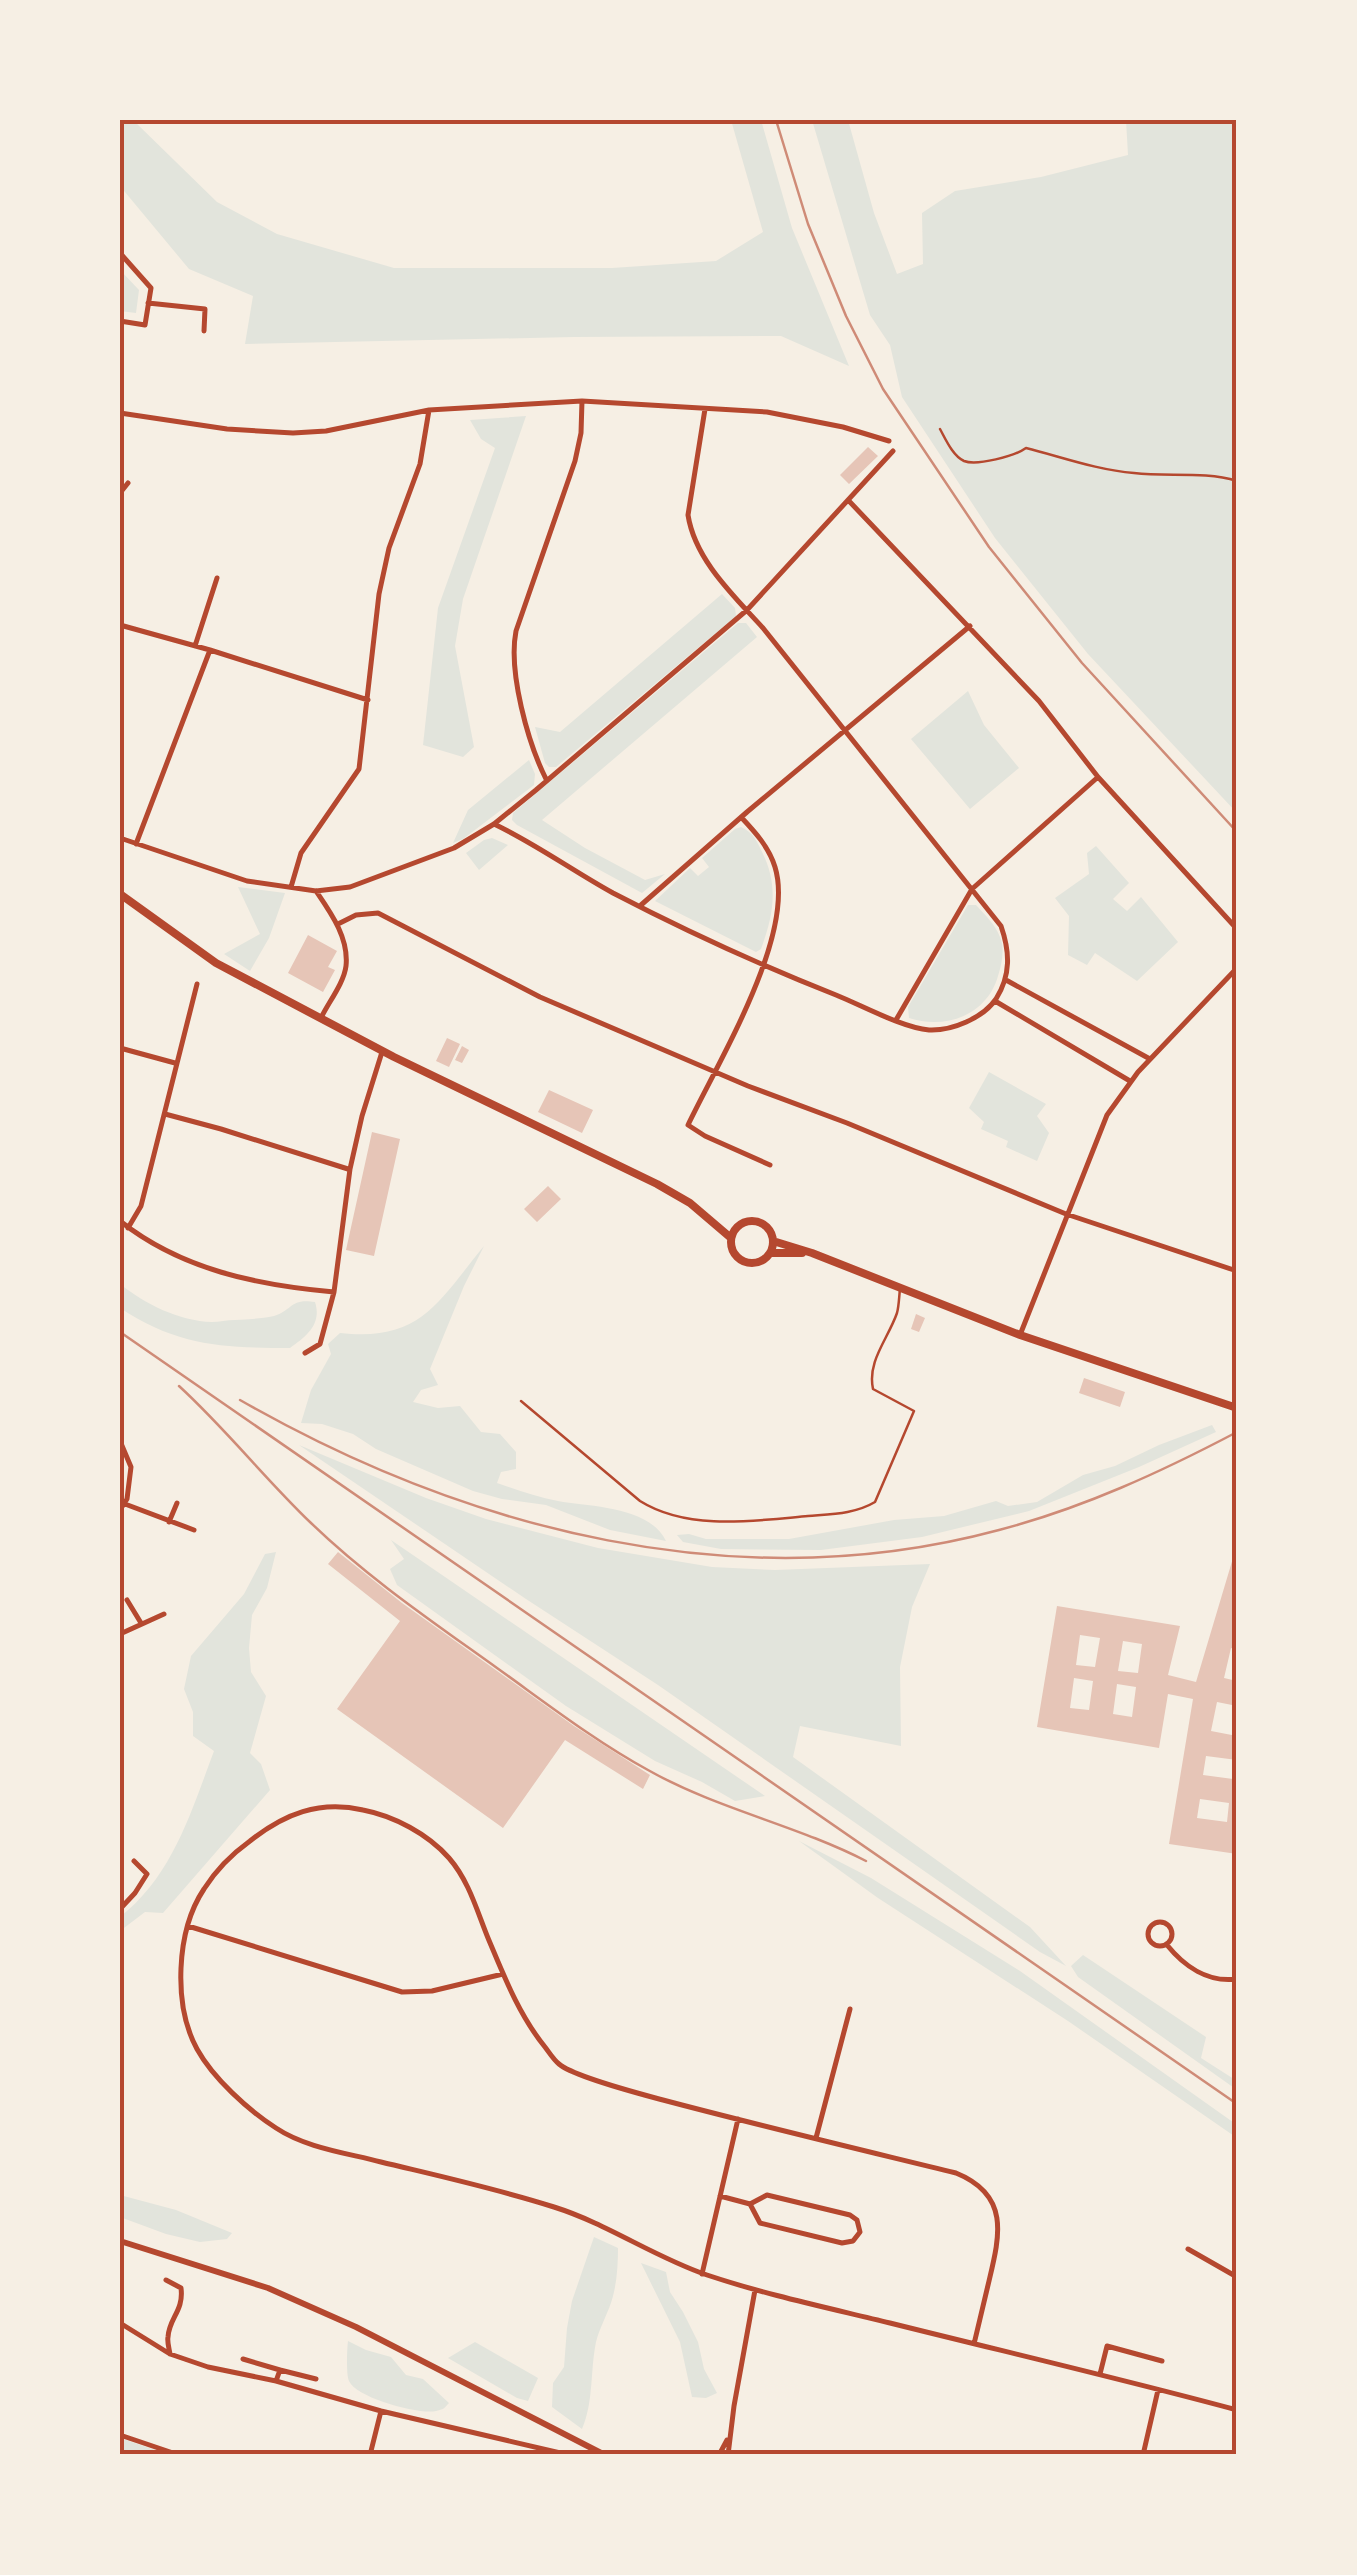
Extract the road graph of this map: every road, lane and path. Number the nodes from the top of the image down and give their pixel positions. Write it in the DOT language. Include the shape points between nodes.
graph roads {
  1 [pos="120,253"];
  2 [pos="148,303"];
  3 [pos="120,321"];
  4 [pos="204,332"];
  5 [pos="582,401"];
  6 [pos="705,409"];
  7 [pos="429,410"];
  8 [pos="120,414"];
  9 [pos="940,430"];
  10 [pos="889,441"];
  11 [pos="893,451"];
  12 [pos="1237,481"];
  13 [pos="128,483"];
  14 [pos="120,494"];
  15 [pos="849,501"];
  16 [pos="217,578"];
  17 [pos="747,610"];
  18 [pos="120,625"];
  19 [pos="970,626"];
  20 [pos="194,646"];
  21 [pos="210,650"];
  22 [pos="368,700"];
  23 [pos="844,730"];
  24 [pos="1098,777"];
  25 [pos="546,779"];
  26 [pos="741,818"];
  27 [pos="494,824"];
  28 [pos="120,838"];
  29 [pos="136,844"];
  30 [pos="291,887"];
  31 [pos="972,889"];
  32 [pos="316,890"];
  33 [pos="120,894"];
  34 [pos="640,906"];
  35 [pos="338,924"];
  36 [pos="1237,929"];
  37 [pos="763,966"];
  38 [pos="1237,968"];
  39 [pos="1006,980"];
  40 [pos="196,984"];
  41 [pos="994,1001"];
  42 [pos="321,1018"];
  43 [pos="896,1020"];
  44 [pos="120,1048"];
  45 [pos="382,1052"];
  46 [pos="1150,1059"];
  47 [pos="176,1063"];
  48 [pos="716,1071"];
  49 [pos="1130,1081"];
  50 [pos="164,1114"];
  51 [pos="770,1165"];
  52 [pos="350,1169"];
  53 [pos="1066,1214"];
  54 [pos="120,1221"];
  55 [pos="128,1228"];
  56 [pos="733,1233"];
  57 [pos="773,1241"];
  58 [pos="812,1252"];
  59 [pos="770,1253"];
  60 [pos="1237,1271"];
  61 [pos="900,1288"];
  62 [pos="334,1292"];
  63 [pos="1020,1335"];
  64 [pos="306,1353"];
  65 [pos="521,1401"];
  66 [pos="1237,1408"];
  67 [pos="120,1440"];
  68 [pos="177,1502"];
  69 [pos="122,1507"];
  70 [pos="169,1522"];
  71 [pos="194,1530"];
  72 [pos="126,1600"];
  73 [pos="164,1614"];
  74 [pos="141,1622"];
  75 [pos="120,1634"];
  76 [pos="134,1861"];
  77 [pos="120,1909"];
  78 [pos="188,1926"];
  79 [pos="1166,1944"];
  80 [pos="504,1974"];
  81 [pos="1237,1978"];
  82 [pos="850,2009"];
  83 [pos="738,2119"];
  84 [pos="816,2138"];
  85 [pos="720,2196"];
  86 [pos="750,2204"];
  87 [pos="120,2241"];
  88 [pos="1188,2249"];
  89 [pos="702,2274"];
  90 [pos="1237,2277"];
  91 [pos="166,2280"];
  92 [pos="755,2290"];
  93 [pos="120,2322"];
  94 [pos="974,2344"];
  95 [pos="170,2354"];
  96 [pos="242,2360"];
  97 [pos="1162,2361"];
  98 [pos="280,2370"];
  99 [pos="1100,2374"];
  100 [pos="316,2378"];
  101 [pos="276,2382"];
  102 [pos="1158,2389"];
  103 [pos="381,2410"];
  104 [pos="1237,2410"];
  105 [pos="730,2434"];
  106 [pos="120,2435"];
  107 [pos="179,2455"];
  108 [pos="370,2455"];
  109 [pos="568,2455"];
  110 [pos="605,2455"];
  111 [pos="718,2455"];
  112 [pos="728,2455"];
  113 [pos="1143,2455"];
  1 -- 2 [label="street" via="151,288"];
  2 -- 3 [label="street" via="145,325"];
  2 -- 4 [label="street" via="205,310"];
  5 -- 6 [label="street"];
  5 -- 7 [label="street"];
  5 -- 25 [label="street" via="575,461 513,649"];
  6 -- 10 [label="street" via="767,412"];
  6 -- 17 [label="street" via="690,528"];
  7 -- 8 [label="street" via="293,433"];
  7 -- 22 [label="street" via="420,464 388,548"];
  9 -- 12 [label="path" via="955,454 970,463 1026,448 1133,473"];
  11 -- 15 [label="street"];
  13 -- 14 [label="street"];
  15 -- 17 [label="street"];
  15 -- 19 [label="street"];
  16 -- 20 [label="street"];
  17 -- 23 [label="street"];
  17 -- 25 [label="street"];
  18 -- 20 [label="street"];
  19 -- 23 [label="street"];
  19 -- 24 [label="street"];
  20 -- 21 [label="street"];
  21 -- 22 [label="street"];
  21 -- 29 [label="street"];
  22 -- 30 [label="street" via="359,769 302,854"];
  23 -- 26 [label="street"];
  23 -- 31 [label="street"];
  24 -- 31 [label="street"];
  24 -- 36 [label="street"];
  25 -- 27 [label="street"];
  26 -- 34 [label="street"];
  26 -- 37 [label="street" via="761,838 779,884"];
  27 -- 32 [label="street" via="440,855 350,887"];
  27 -- 34 [label="street"];
  28 -- 29 [label="street"];
  29 -- 30 [label="street" via="247,881"];
  30 -- 32 [label="street"];
  31 -- 39 [label="street" via="1001,926"];
  31 -- 43 [label="street"];
  32 -- 35 [label="street"];
  33 -- 42 [label="main road" via="216,963"];
  34 -- 37 [label="street"];
  35 -- 42 [label="street" via="346,969"];
  35 -- 48 [label="street" via="378,913 540,998"];
  37 -- 43 [label="street"];
  37 -- 48 [label="street"];
  38 -- 46 [label="street"];
  39 -- 41 [label="street"];
  39 -- 46 [label="street"];
  40 -- 47 [label="street"];
  41 -- 43 [label="street" via="950,1028 928,1030"];
  41 -- 49 [label="street"];
  42 -- 45 [label="main road"];
  44 -- 47 [label="street"];
  45 -- 52 [label="street"];
  45 -- 56 [label="main road" via="657,1184"];
  46 -- 49 [label="street"];
  47 -- 50 [label="street"];
  48 -- 51 [label="street" via="688,1124"];
  48 -- 53 [label="street"];
  49 -- 53 [label="street" via="1107,1115"];
  50 -- 52 [label="street"];
  50 -- 55 [label="street" via="141,1206"];
  52 -- 62 [label="street"];
  53 -- 60 [label="street"];
  53 -- 63 [label="street"];
  54 -- 55 [label="street"];
  55 -- 62 [label="street" via="208,1270"];
  56 -- 57 [label="main road" via="758,1222"];
  56 -- 59 [label="main road" via="732,1250 746,1262"];
  57 -- 58 [label="main road"];
  57 -- 59 [label="main road"];
  58 -- 59 [label="main road"];
  58 -- 61 [label="main road"];
  61 -- 63 [label="main road"];
  61 -- 65 [label="lane" via="898,1311 870,1377 873,1389 914,1411 875,1502 865,1508 746,1522 652,1509"];
  62 -- 64 [label="street" via="320,1344"];
  63 -- 66 [label="main road"];
  67 -- 69 [label="street" via="131,1467"];
  68 -- 70 [label="street"];
  69 -- 70 [label="street"];
  70 -- 71 [label="street"];
  72 -- 74 [label="street"];
  73 -- 74 [label="street"];
  74 -- 75 [label="street"];
  76 -- 77 [label="street" via="147,1874"];
  78 -- 80 [label="street" via="402,1992"];
  78 -- 80 [label="street" via="220,1866 274,1822 301,1810 360,1808 388,1816 449,1858 470,1889"];
  78 -- 89 [label="street" via="180,1988 198,2051 230,2091 278,2130 557,2208"];
  79 -- 79 [label="street" via="1172,1930 1155,1923 1150,1940"];
  79 -- 81 [label="street" via="1198,1972"];
  80 -- 83 [label="street" via="528,2027 561,2067"];
  82 -- 84 [label="street"];
  83 -- 84 [label="street"];
  83 -- 85 [label="street"];
  84 -- 94 [label="street" via="956,2172 986,2193 999,2240"];
  85 -- 86 [label="street"];
  85 -- 89 [label="street"];
  86 -- 86 [label="street" via="760,2223 842,2243 860,2232 850,2216 767,2196"];
  87 -- 110 [label="main road" via="268,2288"];
  88 -- 90 [label="street"];
  89 -- 92 [label="street"];
  91 -- 95 [label="street" via="182,2294 167,2335"];
  92 -- 94 [label="street"];
  92 -- 105 [label="street"];
  93 -- 95 [label="street"];
  94 -- 99 [label="street"];
  95 -- 101 [label="street"];
  96 -- 98 [label="street"];
  97 -- 99 [label="street" via="1107,2346"];
  98 -- 100 [label="street"];
  98 -- 101 [label="street"];
  99 -- 102 [label="street"];
  101 -- 103 [label="street"];
  102 -- 104 [label="street"];
  102 -- 113 [label="street"];
  103 -- 108 [label="street"];
  103 -- 109 [label="street"];
  105 -- 111 [label="street"];
  105 -- 112 [label="street"];
  106 -- 107 [label="street"];
}
